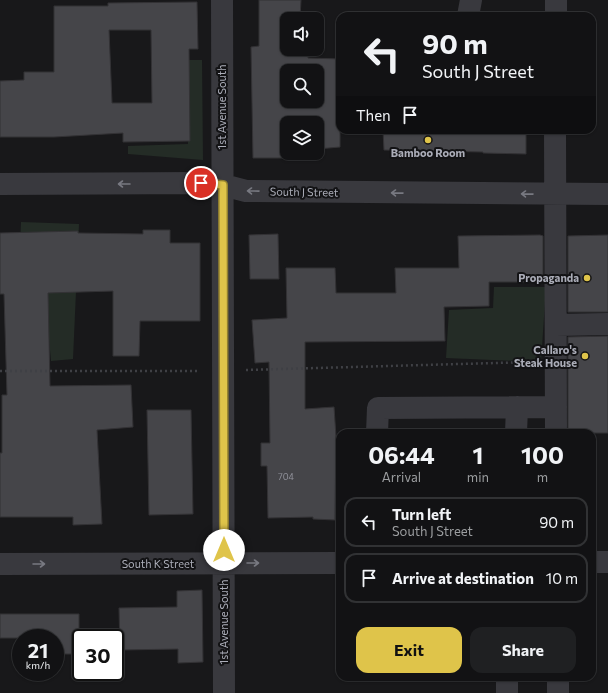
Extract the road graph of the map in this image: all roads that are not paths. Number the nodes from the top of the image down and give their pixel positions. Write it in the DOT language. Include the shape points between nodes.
graph roads {
  1 [pos="222,0"];
  2 [pos="471,0"];
  3 [pos="556,0"];
  4 [pos="469,12"];
  5 [pos="556,12"];
  6 [pos="555,134"];
  7 [pos="0,184"];
  8 [pos="223,185"];
  9 [pos="555,194"];
  10 [pos="608,194"];
  11 [pos="608,324"];
  12 [pos="556,325"];
  13 [pos="516,407"];
  14 [pos="556,407"];
  15 [pos="377,429"];
  16 [pos="516,429"];
  17 [pos="556,429"];
  18 [pos="596,562"];
  19 [pos="608,562"];
  20 [pos="224,563"];
  21 [pos="336,563"];
  22 [pos="0,564"];
  23 [pos="507,681"];
  24 [pos="558,681"];
  25 [pos="224,693"];
  26 [pos="507,693"];
  27 [pos="558,693"];
  1 -- 8 [label="street, 1st Avenue South"];
  2 -- 4 [label="street"];
  3 -- 5 [label="street"];
  6 -- 9 [label="street"];
  8 -- 7 [label="street, South J Street, one-way"];
  9 -- 8 [label="street, South J Street, one-way" via="246,191"];
  8 -- 20 [label="street, 1st Avenue South"];
  9 -- 10 [label="street, South J Street"];
  9 -- 12 [label="street"];
  11 -- 12 [label="street"];
  12 -- 14 [label="street"];
  13 -- 14 [label="street"];
  13 -- 15 [label="street" via="378,408"];
  13 -- 16 [label="street"];
  14 -- 17 [label="street"];
  18 -- 19 [label="street"];
  20 -- 21 [label="street, South K Street, one-way"];
  22 -- 20 [label="street, South K Street, one-way"];
  20 -- 25 [label="street, 1st Avenue South"];
  23 -- 26 [label="street"];
  24 -- 27 [label="street"];
}
